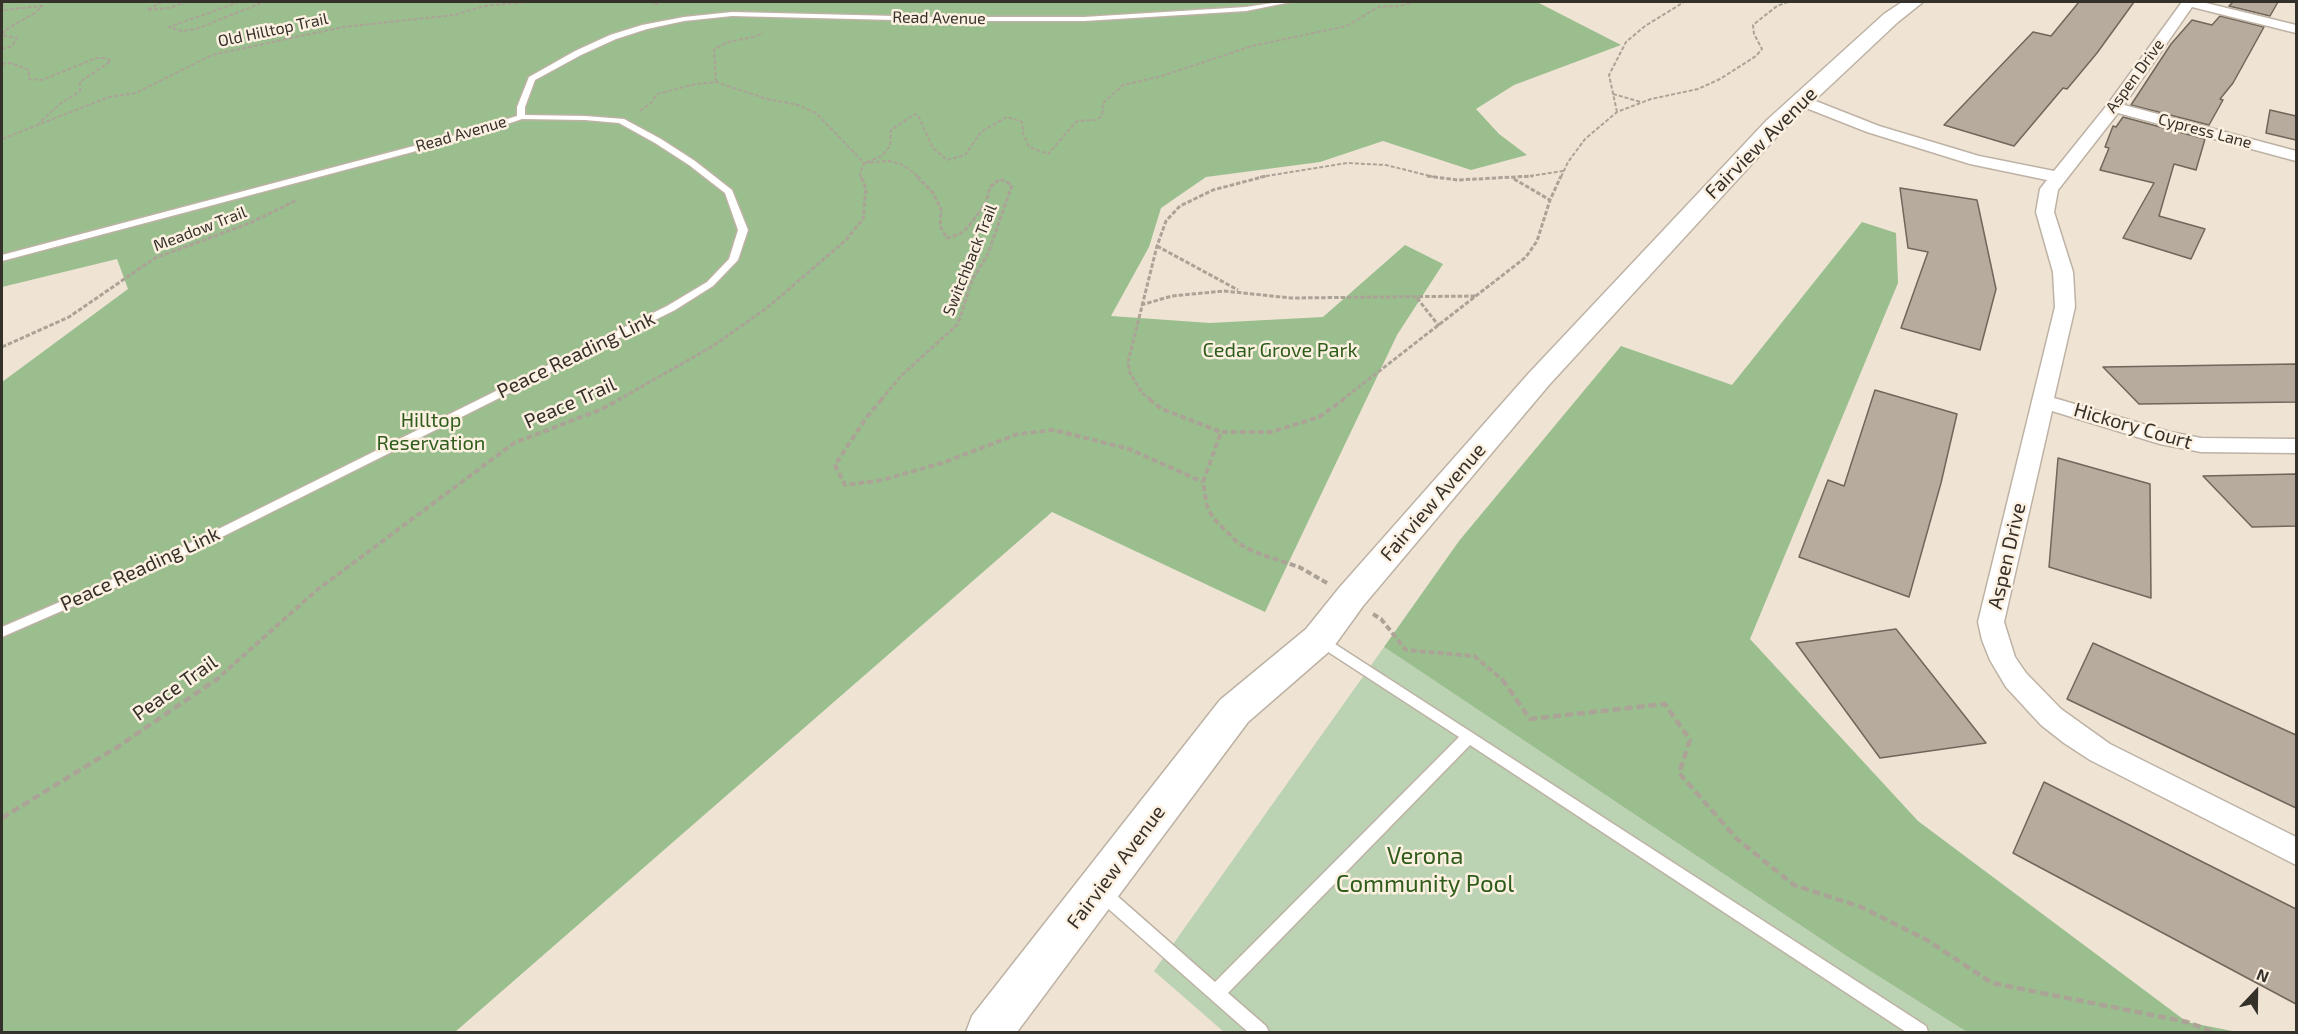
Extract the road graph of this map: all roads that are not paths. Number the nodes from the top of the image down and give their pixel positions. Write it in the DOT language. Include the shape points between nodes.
graph roads {
  1 [pos="1288,2"];
  2 [pos="1914,2"];
  3 [pos="2187,2"];
  4 [pos="2296,29"];
  5 [pos="1802,100"];
  6 [pos="2114,107"];
  7 [pos="521,117"];
  8 [pos="2296,156"];
  9 [pos="2056,177"];
  10 [pos="2,258"];
  11 [pos="2042,401"];
  12 [pos="2296,446"];
  13 [pos="2,632"];
  14 [pos="1319,639"];
  15 [pos="1467,738"];
  16 [pos="2296,852"];
  17 [pos="1098,890"];
  18 [pos="1216,993"];
  19 [pos="989,1032"];
  20 [pos="1260,1032"];
  21 [pos="1920,1032"];
  1 -- 7 [label="lane, Read Avenue" via="1246,9 1084,19 763,14 684,19 613,37 532,79"];
  2 -- 5 [label="main road, Fairview Avenue" via="1891,18"];
  3 -- 4 [label="street"];
  3 -- 6 [label="street, Aspen Drive"];
  5 -- 9 [label="street" via="1885,132 1976,160"];
  5 -- 14 [label="main road, Fairview Avenue" via="1661,245 1539,379"];
  6 -- 8 [label="street, Cypress Lane"];
  6 -- 9 [label="street, Aspen Drive"];
  7 -- 10 [label="lane, Read Avenue"];
  7 -- 13 [label="lane, Peace Reading Link" via="621,122 666,146 729,192 743,230 733,260 710,284 671,308 154,566"];
  9 -- 11 [label="street, Aspen Drive" via="2049,189 2045,212 2063,272 2065,307"];
  11 -- 12 [label="street, Hickory Court" via="2201,446"];
  11 -- 16 [label="street, Aspen Drive" via="1991,622 2003,660 2045,711 2100,752"];
  14 -- 15 [label="lane"];
  14 -- 17 [label="main road, Fairview Avenue" via="1234,711"];
  15 -- 18 [label="lane"];
  15 -- 21 [label="lane"];
  17 -- 18 [label="lane"];
  17 -- 19 [label="main road, Fairview Avenue"];
  18 -- 20 [label="lane"];
}
